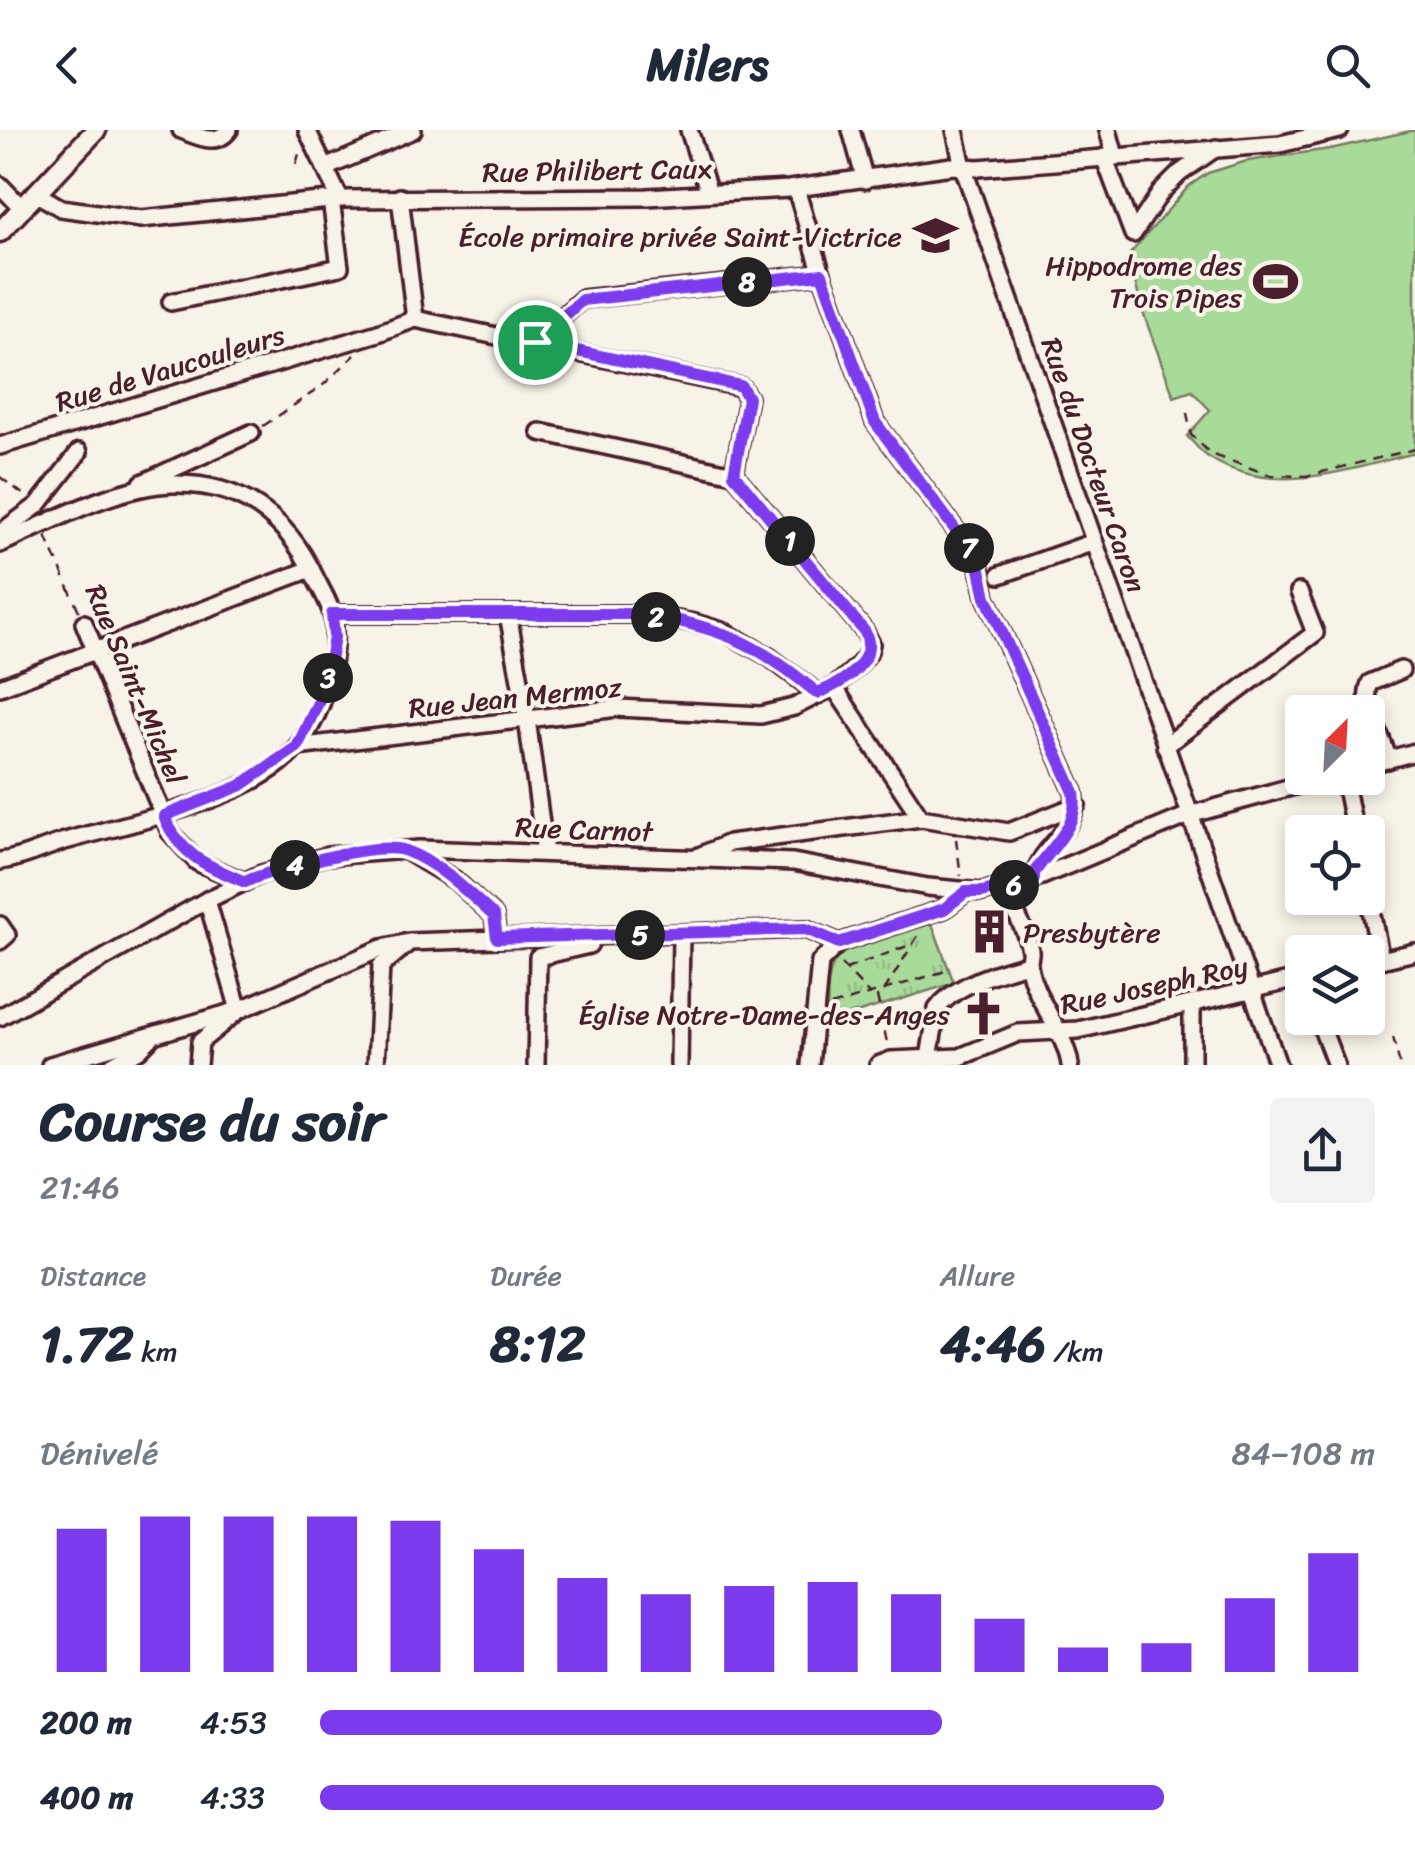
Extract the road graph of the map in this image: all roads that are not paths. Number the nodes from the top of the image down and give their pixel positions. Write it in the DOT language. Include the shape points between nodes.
graph roads {
  1 [pos="96,130"];
  2 [pos="180,130"];
  3 [pos="229,130"];
  4 [pos="413,130"];
  5 [pos="689,130"];
  6 [pos="850,130"];
  7 [pos="955,130"];
  8 [pos="1108,130"];
  9 [pos="1340,130"];
  10 [pos="1278,137"];
  11 [pos="307,138"];
  12 [pos="1216,148"];
  13 [pos="1109,160"];
  14 [pos="964,167"];
  15 [pos="326,168"];
  16 [pos="865,180"];
  17 [pos="0,184"];
  18 [pos="796,189"];
  19 [pos="37,194"];
  20 [pos="709,194"];
  21 [pos="400,198"];
  22 [pos="336,199"];
  23 [pos="23,208"];
  24 [pos="0,232"];
  25 [pos="822,274"];
  26 [pos="171,302"];
  27 [pos="415,319"];
  28 [pos="535,342"];
  29 [pos="540,432"];
  30 [pos="252,433"];
  31 [pos="0,446"];
  32 [pos="79,452"];
  33 [pos="734,474"];
  34 [pos="135,488"];
  35 [pos="0,532"];
  36 [pos="1094,542"];
  37 [pos="0,544"];
  38 [pos="311,569"];
  39 [pos="1000,575"];
  40 [pos="1300,592"];
  41 [pos="332,614"];
  42 [pos="508,614"];
  43 [pos="84,623"];
  44 [pos="95,650"];
  45 [pos="1402,670"];
  46 [pos="0,687"];
  47 [pos="834,687"];
  48 [pos="817,693"];
  49 [pos="1367,695"];
  50 [pos="527,719"];
  51 [pos="1385,742"];
  52 [pos="1166,746"];
  53 [pos="297,747"];
  54 [pos="1415,752"];
  55 [pos="1388,760"];
  56 [pos="1385,761"];
  57 [pos="1285,789"];
  58 [pos="1076,805"];
  59 [pos="1189,815"];
  60 [pos="164,816"];
  61 [pos="921,818"];
  62 [pos="406,850"];
  63 [pos="546,853"];
  64 [pos="696,858"];
  65 [pos="3,864"];
  66 [pos="1034,879"];
  67 [pos="245,882"];
  68 [pos="965,892"];
  69 [pos="1010,899"];
  70 [pos="206,900"];
  71 [pos="0,925"];
  72 [pos="681,934"];
  73 [pos="594,936"];
  74 [pos="497,938"];
  75 [pos="0,941"];
  76 [pos="409,942"];
  77 [pos="833,947"];
  78 [pos="1415,952"];
  79 [pos="1385,959"];
  80 [pos="1028,964"];
  81 [pos="1285,982"];
  82 [pos="1252,990"];
  83 [pos="1192,1005"];
  84 [pos="238,1010"];
  85 [pos="0,1017"];
  86 [pos="1056,1032"];
  87 [pos="1325,1035"];
  88 [pos="153,1036"];
  89 [pos="930,1058"];
  90 [pos="885,1062"];
  91 [pos="52,1064"];
  92 [pos="112,1065"];
  93 [pos="198,1065"];
  94 [pos="376,1065"];
  95 [pos="536,1065"];
  96 [pos="679,1065"];
  97 [pos="810,1065"];
  98 [pos="1070,1065"];
  99 [pos="1192,1065"];
  100 [pos="1278,1065"];
  101 [pos="1336,1065"];
  1 -- 19 [label="main road"];
  2 -- 3 [label="street" via="208,140"];
  4 -- 15 [label="street"];
  5 -- 20 [label="street"];
  6 -- 16 [label="street"];
  7 -- 14 [label="street, Rue du Docteur Caron"];
  8 -- 13 [label="street"];
  9 -- 10 [label="street, Rue Philibert Caux"];
  10 -- 12 [label="street, Rue Philibert Caux"];
  11 -- 15 [label="street"];
  12 -- 13 [label="street, Rue Philibert Caux"];
  12 -- 13 [label="street" via="1180,173 1133,234"];
  13 -- 14 [label="street, Rue Philibert Caux"];
  14 -- 16 [label="street, Rue Philibert Caux"];
  14 -- 36 [label="street, Rue du Docteur Caron"];
  15 -- 22 [label="street"];
  16 -- 18 [label="street, Rue Philibert Caux"];
  17 -- 23 [label="street"];
  18 -- 20 [label="street, Rue Philibert Caux"];
  18 -- 25 [label="street"];
  19 -- 22 [label="street, Rue Philibert Caux" via="61,208 141,220"];
  19 -- 23 [label="main road"];
  20 -- 21 [label="street, Rue Philibert Caux"];
  21 -- 22 [label="street, Rue Philibert Caux"];
  21 -- 27 [label="street"];
  22 -- 26 [label="street" via="340,266"];
  23 -- 24 [label="main road"];
  25 -- 28 [label="street" via="582,300"];
  25 -- 58 [label="street" via="875,422 978,560 986,597"];
  27 -- 28 [label="street"];
  27 -- 31 [label="street, Rue de Vaucouleurs" via="355,346"];
  28 -- 33 [label="street" via="741,386 748,398"];
  29 -- 33 [label="street"];
  30 -- 34 [label="street"];
  32 -- 35 [label="street" via="38,505"];
  33 -- 47 [label="street" via="871,644 857,668"];
  34 -- 37 [label="street"];
  34 -- 38 [label="street" via="192,484 263,508 296,540"];
  36 -- 39 [label="street"];
  36 -- 52 [label="street, Rue du Docteur Caron"];
  38 -- 41 [label="street"];
  38 -- 44 [label="street"];
  40 -- 52 [label="street" via="1315,633"];
  41 -- 42 [label="street"];
  41 -- 53 [label="street" via="326,686"];
  42 -- 48 [label="street" via="644,614 695,623 768,656"];
  42 -- 50 [label="street"];
  43 -- 44 [label="street, Rue Saint-Michel"];
  44 -- 46 [label="street"];
  44 -- 60 [label="street, Rue Saint-Michel"];
  45 -- 49 [label="street" via="1370,683"];
  47 -- 48 [label="street, Rue Jean Mermoz"];
  47 -- 61 [label="street"];
  48 -- 50 [label="street, Rue Jean Mermoz" via="794,708 761,715 618,708"];
  50 -- 53 [label="street, Rue Jean Mermoz"];
  50 -- 63 [label="street"];
  51 -- 55 [label="street"];
  52 -- 59 [label="street, Rue du Docteur Caron"];
  53 -- 60 [label="street" via="240,786"];
  54 -- 55 [label="street"];
  55 -- 56 [label="street"];
  57 -- 59 [label="street, Rue Carnot"];
  58 -- 61 [label="street" via="1009,832"];
  58 -- 66 [label="street"];
  59 -- 66 [label="street, Rue Carnot"];
  59 -- 82 [label="street, Rue du Docteur Caron"];
  60 -- 65 [label="street"];
  60 -- 67 [label="street, Rue Saint-Michel" via="197,862"];
  61 -- 64 [label="street" via="729,843"];
  62 -- 63 [label="street, Rue Carnot"];
  62 -- 67 [label="street, Rue Carnot" via="327,856"];
  62 -- 74 [label="street" via="494,916"];
  63 -- 64 [label="street, Rue Carnot"];
  64 -- 68 [label="street, Rue Carnot" via="793,862"];
  66 -- 68 [label="street, Rue Carnot"];
  67 -- 70 [label="street, Rue Carnot"];
  68 -- 77 [label="street" via="944,909"];
  69 -- 80 [label="street" via="1031,953"];
  70 -- 84 [label="street"];
  70 -- 85 [label="street, Rue Carnot"];
  71 -- 75 [label="street" via="7,935"];
  72 -- 73 [label="street"];
  72 -- 77 [label="street" via="806,929"];
  72 -- 96 [label="street"];
  73 -- 74 [label="street"];
  73 -- 95 [label="street" via="588,945 538,957"];
  74 -- 76 [label="street"];
  76 -- 84 [label="street"];
  76 -- 94 [label="street" via="381,966"];
  77 -- 97 [label="street" via="820,962"];
  78 -- 79 [label="street"];
  80 -- 86 [label="street"];
  80 -- 89 [label="street" via="941,1003"];
  81 -- 82 [label="street, Rue Joseph Roy"];
  82 -- 83 [label="street, Rue Joseph Roy"];
  82 -- 100 [label="street, Rue du Docteur Caron"];
  83 -- 86 [label="street, Rue Joseph Roy"];
  83 -- 99 [label="street"];
  84 -- 88 [label="street"];
  84 -- 93 [label="street" via="200,1042"];
  86 -- 89 [label="street, Rue Joseph Roy" via="1018,1033 960,1057"];
  86 -- 98 [label="street" via="1067,1044"];
  87 -- 101 [label="street"];
  88 -- 91 [label="street"];
  88 -- 92 [label="street"];
  89 -- 90 [label="street"];
}
